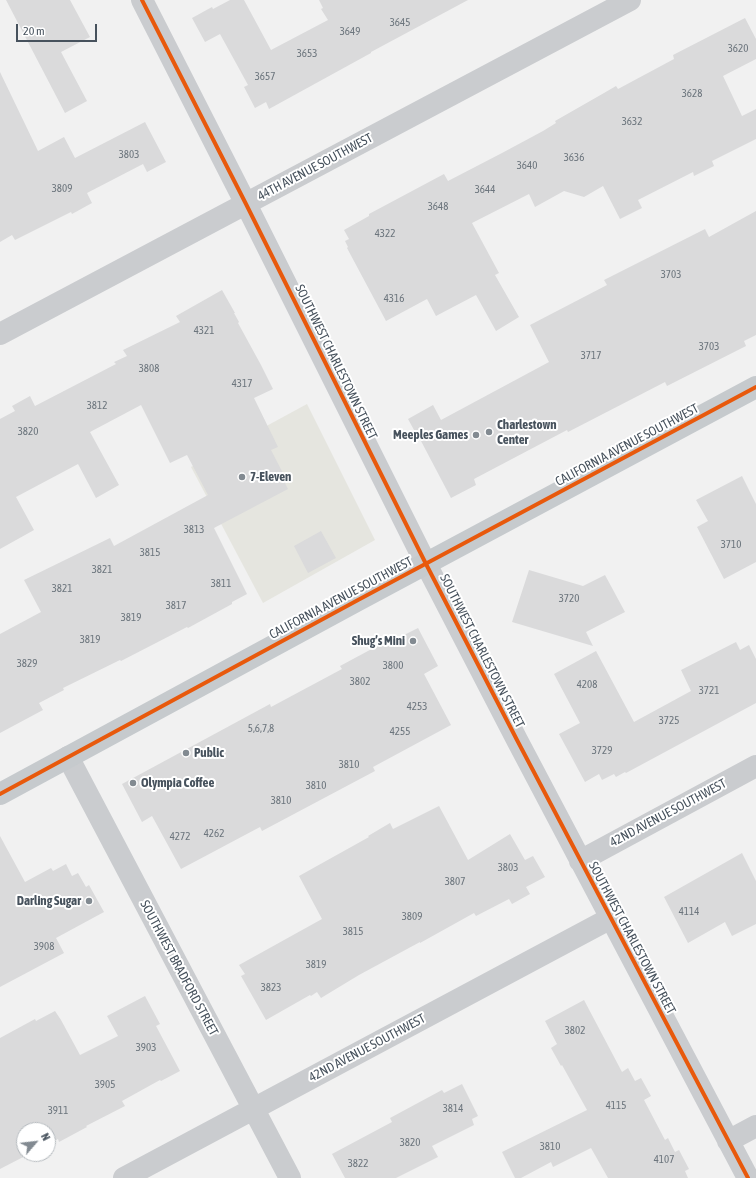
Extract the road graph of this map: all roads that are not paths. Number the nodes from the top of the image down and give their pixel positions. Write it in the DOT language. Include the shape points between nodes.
graph roads {
  1 [pos="142,0"];
  2 [pos="630,0"];
  3 [pos="246,204"];
  4 [pos="0,334"];
  5 [pos="756,387"];
  6 [pos="426,564"];
  7 [pos="68,757"];
  8 [pos="756,766"];
  9 [pos="0,794"];
  10 [pos="580,861"];
  11 [pos="611,918"];
  12 [pos="254,1108"];
  13 [pos="756,1126"];
  14 [pos="728,1141"];
  15 [pos="124,1178"];
  16 [pos="290,1178"];
  17 [pos="748,1178"];
  1 -- 3 [label="street, SOUTHWEST CHARLESTOWN STREET"];
  2 -- 3 [label="street, 44TH AVENUE SOUTHWEST"];
  3 -- 4 [label="street, 44TH AVENUE SOUTHWEST"];
  3 -- 6 [label="street, SOUTHWEST CHARLESTOWN STREET"];
  5 -- 6 [label="main road, CALIFORNIA AVENUE SOUTHWEST"];
  6 -- 7 [label="main road, CALIFORNIA AVENUE SOUTHWEST"];
  6 -- 10 [label="street, SOUTHWEST CHARLESTOWN STREET"];
  7 -- 9 [label="main road, CALIFORNIA AVENUE SOUTHWEST"];
  7 -- 12 [label="street, SOUTHWEST BRADFORD STREET"];
  8 -- 10 [label="street, 42ND AVENUE SOUTHWEST"];
  10 -- 11 [label="street, SOUTHWEST CHARLESTOWN STREET"];
  11 -- 12 [label="street, 42ND AVENUE SOUTHWEST"];
  11 -- 14 [label="street, SOUTHWEST CHARLESTOWN STREET"];
  12 -- 15 [label="street, 42ND AVENUE SOUTHWEST"];
  12 -- 16 [label="street, SOUTHWEST BRADFORD STREET"];
  13 -- 14 [label="street"];
  14 -- 17 [label="street, SOUTHWEST CHARLESTOWN STREET"];
}
